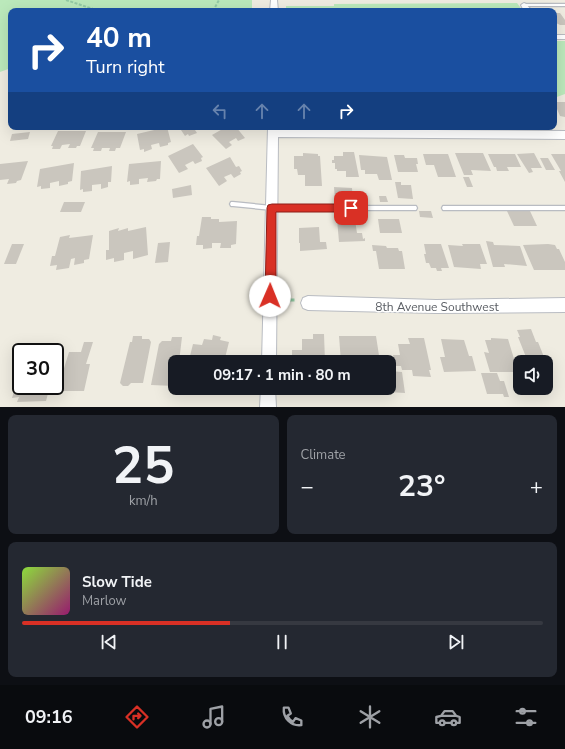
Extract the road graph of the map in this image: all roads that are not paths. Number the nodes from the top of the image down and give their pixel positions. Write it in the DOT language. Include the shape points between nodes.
graph roads {
  1 [pos="565,5"];
  2 [pos="526,8"];
  3 [pos="273,130"];
  4 [pos="565,135"];
  5 [pos="233,204"];
  6 [pos="272,208"];
  7 [pos="414,208"];
  8 [pos="445,208"];
  9 [pos="565,208"];
  10 [pos="305,302"];
  11 [pos="565,305"];
  12 [pos="269,355"];
  13 [pos="268,395"];
  14 [pos="268,407"];
  1 -- 2 [label="lane"];
  3 -- 4 [label="street"];
  3 -- 6 [label="street"];
  5 -- 6 [label="lane"];
  6 -- 7 [label="lane"];
  6 -- 12 [label="street"];
  8 -- 9 [label="lane"];
  10 -- 11 [label="street, 8th Avenue Southwest" via="376,307 487,308"];
  13 -- 14 [label="street"];
}
